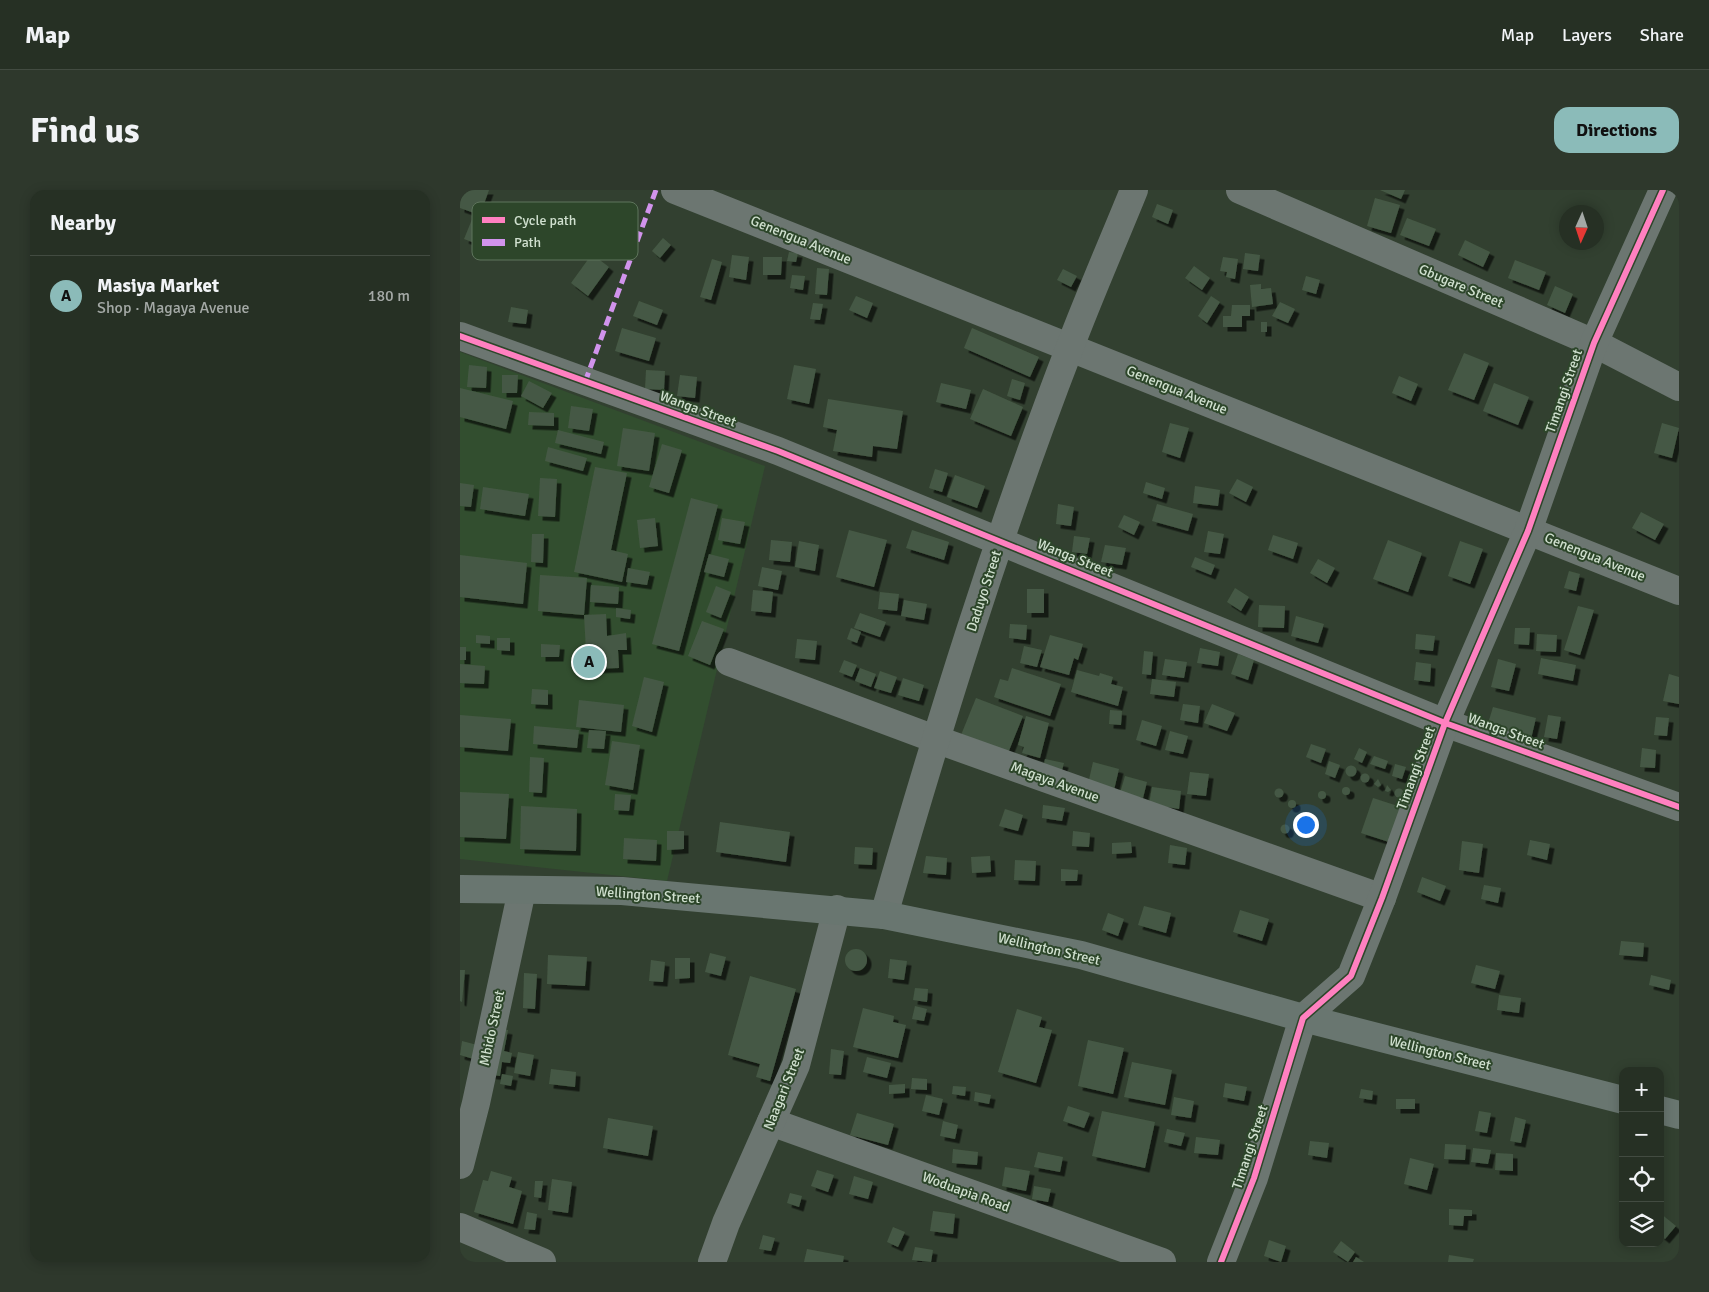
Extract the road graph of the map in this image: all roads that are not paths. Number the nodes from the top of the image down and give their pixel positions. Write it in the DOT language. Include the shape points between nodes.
graph roads {
  1 [pos="675,190"];
  2 [pos="1134,190"];
  3 [pos="1240,190"];
  4 [pos="1664,190"];
  5 [pos="460,336"];
  6 [pos="1594,344"];
  7 [pos="1070,347"];
  8 [pos="1679,387"];
  9 [pos="1528,531"];
  10 [pos="1001,542"];
  11 [pos="1679,591"];
  12 [pos="729,662"];
  13 [pos="1445,723"];
  14 [pos="935,739"];
  15 [pos="1679,807"];
  16 [pos="460,888"];
  17 [pos="522,890"];
  18 [pos="1382,898"];
  19 [pos="836,910"];
  20 [pos="884,915"];
  21 [pos="1303,1018"];
  22 [pos="1619,1099"];
  23 [pos="1664,1111"];
  24 [pos="1679,1115"];
  25 [pos="771,1122"];
  26 [pos="460,1165"];
  27 [pos="460,1227"];
  28 [pos="542,1262"];
  29 [pos="712,1262"];
  30 [pos="1162,1262"];
  31 [pos="1221,1262"];
  1 -- 7 [label="street, Genengua Avenue"];
  2 -- 7 [label="street, Daduyo Street"];
  3 -- 6 [label="street, Gbugare Street"];
  4 -- 6 [label="street, Timangi Street"];
  5 -- 10 [label="street, Wanga Street" via="778,451"];
  6 -- 8 [label="street, Gbugare Street"];
  6 -- 9 [label="street, Timangi Street"];
  7 -- 9 [label="street, Genengua Avenue"];
  7 -- 10 [label="street, Daduyo Street"];
  9 -- 11 [label="street, Genengua Avenue"];
  9 -- 13 [label="street, Timangi Street"];
  10 -- 13 [label="street, Wanga Street"];
  10 -- 14 [label="street, Daduyo Street"];
  12 -- 14 [label="street, Magaya Avenue"];
  13 -- 15 [label="street, Wanga Street"];
  13 -- 18 [label="street, Timangi Street"];
  14 -- 18 [label="street, Magaya Avenue"];
  14 -- 20 [label="street, Daduyo Street"];
  16 -- 17 [label="main road, Wellington Street"];
  17 -- 19 [label="main road, Wellington Street" via="622,891"];
  17 -- 26 [label="street, Mbido Street"];
  18 -- 21 [label="street, Timangi Street" via="1351,976"];
  19 -- 20 [label="main road, Wellington Street"];
  19 -- 25 [label="street, Naagari Street" via="796,1065"];
  20 -- 21 [label="main road, Wellington Street" via="1081,955"];
  21 -- 22 [label="main road, Wellington Street"];
  21 -- 31 [label="street, Timangi Street" via="1254,1178"];
  23 -- 24 [label="main road"];
  25 -- 29 [label="street, Naagari Street"];
  25 -- 30 [label="street, Woduapia Road"];
  27 -- 28 [label="street"];
}
